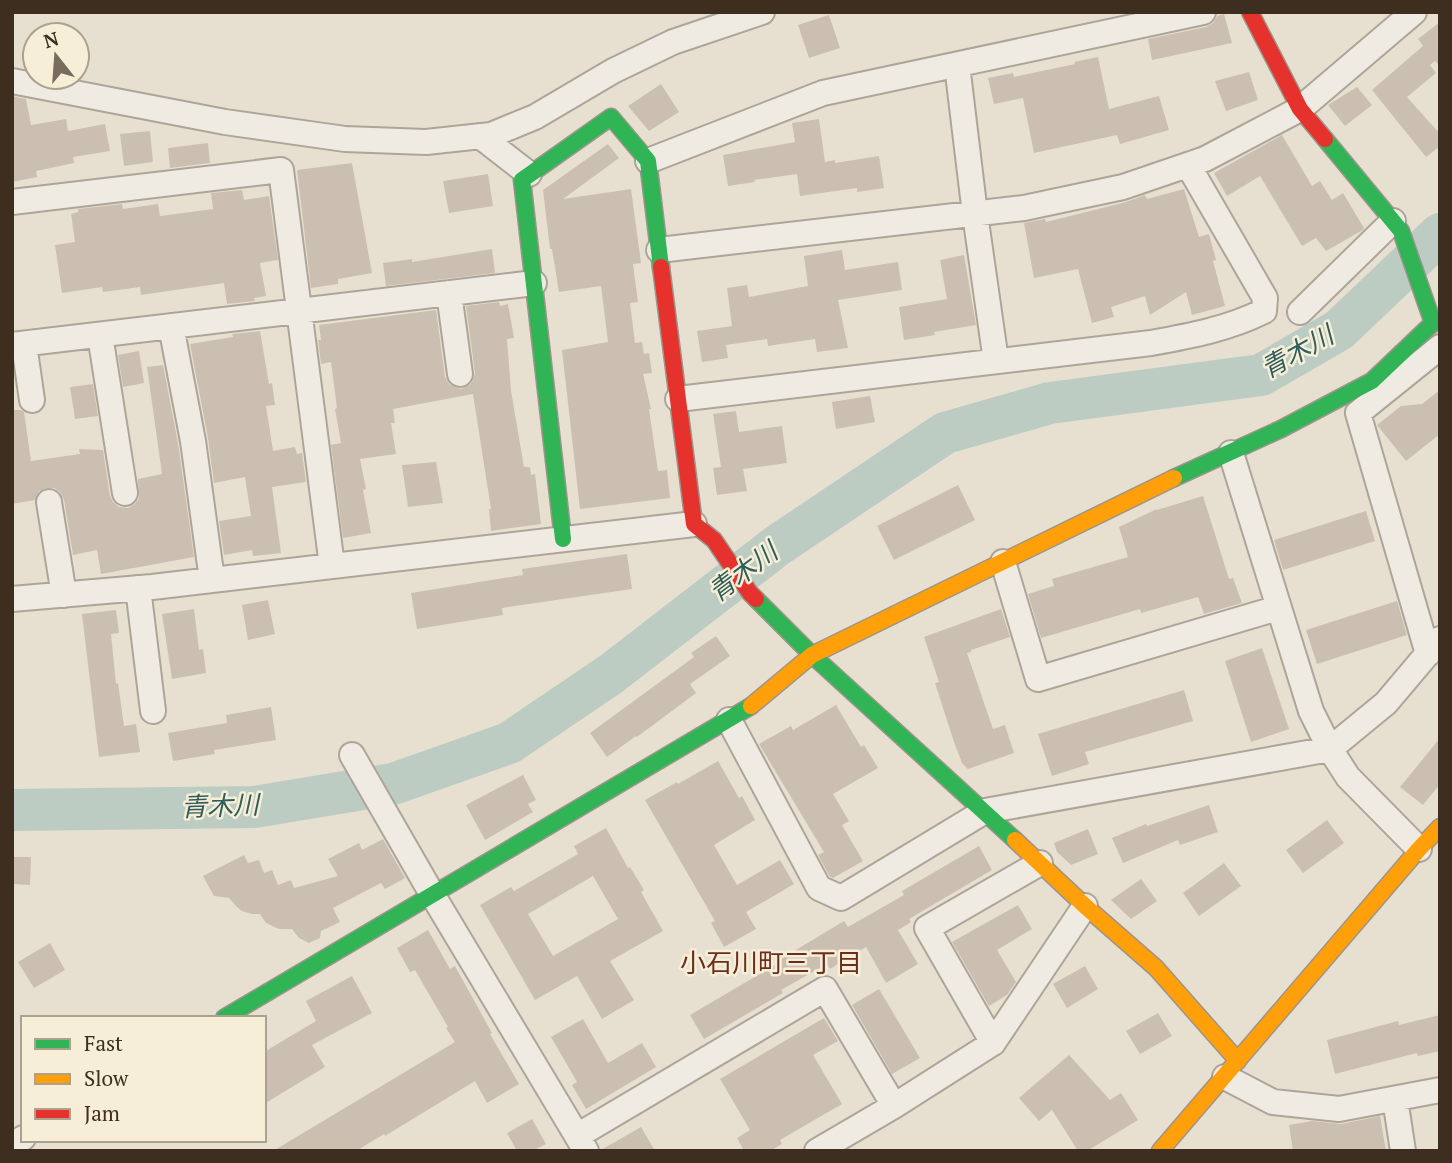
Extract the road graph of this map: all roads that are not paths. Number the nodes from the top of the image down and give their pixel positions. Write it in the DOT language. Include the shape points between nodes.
graph roads {
  1 [pos="762,12"];
  2 [pos="1203,12"];
  3 [pos="1250,12"];
  4 [pos="1414,12"];
  5 [pos="957,65"];
  6 [pos="12,81"];
  7 [pos="1300,109"];
  8 [pos="480,136"];
  9 [pos="648,161"];
  10 [pos="1188,165"];
  11 [pos="529,174"];
  12 [pos="12,202"];
  13 [pos="975,214"];
  14 [pos="1397,226"];
  15 [pos="659,250"];
  16 [pos="534,283"];
  17 [pos="449,293"];
  18 [pos="298,311"];
  19 [pos="1300,312"];
  20 [pos="171,326"];
  21 [pos="100,335"];
  22 [pos="18,344"];
  23 [pos="1440,347"];
  24 [pos="996,361"];
  25 [pos="460,374"];
  26 [pos="678,399"];
  27 [pos="32,400"];
  28 [pos="1231,453"];
  29 [pos="125,493"];
  30 [pos="49,502"];
  31 [pos="694,524"];
  32 [pos="563,539"];
  33 [pos="1003,562"];
  34 [pos="332,566"];
  35 [pos="212,580"];
  36 [pos="138,588"];
  37 [pos="64,594"];
  38 [pos="12,599"];
  39 [pos="1278,608"];
  40 [pos="1434,647"];
  41 [pos="812,655"];
  42 [pos="153,711"];
  43 [pos="729,720"];
  44 [pos="1330,749"];
  45 [pos="352,755"];
  46 [pos="985,811"];
  47 [pos="1440,827"];
  48 [pos="1419,849"];
  49 [pos="1040,863"];
  50 [pos="432,894"];
  51 [pos="1085,906"];
  52 [pos="228,1016"];
  53 [pos="993,1043"];
  54 [pos="1231,1069"];
  55 [pos="1440,1090"];
  56 [pos="1395,1099"];
  57 [pos="894,1106"];
  58 [pos="582,1143"];
  59 [pos="817,1151"];
  60 [pos="1160,1151"];
  61 [pos="1403,1151"];
  1 -- 8 [label="street" via="673,42 535,117"];
  2 -- 5 [label="street"];
  3 -- 7 [label="street"];
  4 -- 7 [label="street"];
  5 -- 9 [label="street" via="823,93"];
  5 -- 13 [label="street"];
  6 -- 8 [label="street" via="225,122 345,139 426,142"];
  7 -- 10 [label="street"];
  7 -- 14 [label="street"];
  8 -- 11 [label="street"];
  9 -- 11 [label="street" via="611,117"];
  9 -- 15 [label="street"];
  10 -- 13 [label="street" via="1123,187"];
  10 -- 24 [label="street" via="1265,298 1264,310 1200,334"];
  11 -- 16 [label="street" via="522,180"];
  12 -- 18 [label="street" via="281,170"];
  13 -- 15 [label="street"];
  13 -- 24 [label="street"];
  14 -- 19 [label="street"];
  14 -- 28 [label="street" via="1433,323 1372,381"];
  15 -- 26 [label="street"];
  16 -- 17 [label="street"];
  16 -- 32 [label="street"];
  17 -- 18 [label="street"];
  17 -- 25 [label="street"];
  18 -- 20 [label="street"];
  18 -- 34 [label="street"];
  20 -- 21 [label="street"];
  20 -- 35 [label="street" via="194,441"];
  21 -- 22 [label="street"];
  21 -- 29 [label="street"];
  22 -- 27 [label="street"];
  23 -- 40 [label="street" via="1358,413"];
  24 -- 26 [label="street"];
  26 -- 31 [label="street"];
  28 -- 33 [label="street"];
  28 -- 39 [label="street"];
  30 -- 37 [label="street"];
  31 -- 32 [label="street"];
  31 -- 41 [label="street" via="714,540 750,593"];
  32 -- 34 [label="street"];
  33 -- 39 [label="street" via="1038,679"];
  33 -- 41 [label="street"];
  34 -- 35 [label="street"];
  35 -- 36 [label="street"];
  36 -- 37 [label="street"];
  36 -- 42 [label="street"];
  37 -- 38 [label="street"];
  39 -- 44 [label="street" via="1311,711"];
  40 -- 44 [label="street" via="1386,703"];
  41 -- 43 [label="street"];
  41 -- 46 [label="street"];
  43 -- 46 [label="street" via="819,888 841,898"];
  43 -- 50 [label="street"];
  44 -- 46 [label="street"];
  44 -- 48 [label="street" via="1349,777"];
  45 -- 50 [label="street"];
  46 -- 49 [label="street"];
  47 -- 48 [label="street"];
  48 -- 54 [label="street"];
  49 -- 51 [label="street"];
  49 -- 53 [label="street" via="927,929"];
  50 -- 52 [label="street"];
  50 -- 58 [label="street"];
  51 -- 53 [label="street"];
  51 -- 54 [label="street" via="1156,968"];
  53 -- 57 [label="street"];
  54 -- 56 [label="street" via="1273,1102 1339,1109"];
  54 -- 60 [label="street"];
  55 -- 56 [label="street"];
  56 -- 61 [label="street"];
  57 -- 58 [label="street" via="825,989"];
  57 -- 59 [label="street"];
}
